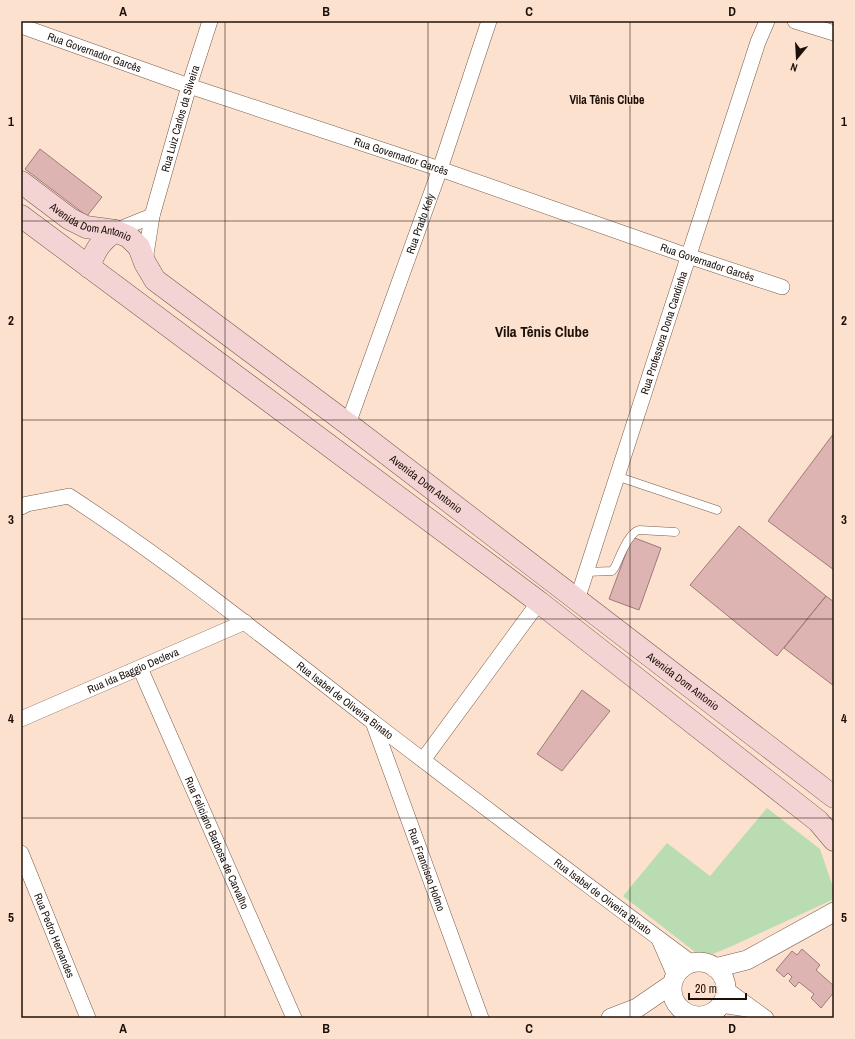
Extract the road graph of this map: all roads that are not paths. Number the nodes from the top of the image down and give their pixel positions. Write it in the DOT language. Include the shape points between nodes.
graph roads {
  1 [pos="210,21"];
  2 [pos="489,21"];
  3 [pos="767,21"];
  4 [pos="795,21"];
  5 [pos="21,26"];
  6 [pos="834,33"];
  7 [pos="189,86"];
  8 [pos="440,169"];
  9 [pos="21,182"];
  10 [pos="21,216"];
  11 [pos="152,216"];
  12 [pos="115,231"];
  13 [pos="688,256"];
  14 [pos="145,263"];
  15 [pos="90,267"];
  16 [pos="782,287"];
  17 [pos="121,291"];
  18 [pos="348,424"];
  19 [pos="616,476"];
  20 [pos="21,507"];
  21 [pos="717,510"];
  22 [pos="675,532"];
  23 [pos="586,572"];
  24 [pos="577,600"];
  25 [pos="539,602"];
  26 [pos="245,622"];
  27 [pos="140,668"];
  28 [pos="21,719"];
  29 [pos="373,722"];
  30 [pos="423,760"];
  31 [pos="834,797"];
  32 [pos="834,840"];
  33 [pos="21,853"];
  34 [pos="834,912"];
  35 [pos="659,938"];
  36 [pos="747,960"];
  37 [pos="692,963"];
  38 [pos="715,968"];
  39 [pos="674,980"];
  40 [pos="717,1002"];
  41 [pos="637,1008"];
  42 [pos="683,1012"];
  43 [pos="761,1014"];
  44 [pos="88,1018"];
  45 [pos="294,1018"];
  46 [pos="481,1018"];
  47 [pos="611,1018"];
  1 -- 7 [label="street, Rua Luiz Carlos da Silveira"];
  2 -- 8 [label="street, Rua Prado Kely"];
  3 -- 13 [label="street, Rua Professora Dona Candinha"];
  4 -- 6 [label="street"];
  5 -- 7 [label="street, Rua Governador Garcês"];
  7 -- 8 [label="street, Rua Governador Garcês"];
  7 -- 11 [label="street, Rua Luiz Carlos da Silveira"];
  8 -- 13 [label="street, Rua Governador Garcês"];
  8 -- 18 [label="street, Rua Prado Kely"];
  9 -- 12 [label="main road, Avenida Dom Antonio" via="70,219 86,227"];
  10 -- 15 [label="main road"];
  11 -- 12 [label="street"];
  11 -- 14 [label="street, Rua Luiz Carlos da Silveira"];
  12 -- 14 [label="main road, Avenida Dom Antonio" via="129,237 139,247"];
  12 -- 15 [label="main road" via="103,240 94,253"];
  13 -- 16 [label="street, Rua Governador Garcês"];
  13 -- 19 [label="street, Rua Professora Dona Candinha"];
  14 -- 17 [label="main road" via="132,285"];
  14 -- 18 [label="main road, Avenida Dom Antonio" via="155,280"];
  15 -- 17 [label="main road"];
  17 -- 25 [label="main road"];
  18 -- 24 [label="main road, Avenida Dom Antonio"];
  19 -- 21 [label="lane"];
  19 -- 23 [label="street, Rua Professora Dona Candinha"];
  20 -- 26 [label="street, Rua Isabel de Oliveira Binato" via="69,496"];
  22 -- 23 [label="lane" via="634,531 612,571"];
  23 -- 24 [label="street, Rua Professora Dona Candinha"];
  24 -- 31 [label="main road, Avenida Dom Antonio"];
  25 -- 30 [label="street"];
  25 -- 32 [label="main road" via="818,821"];
  26 -- 27 [label="street, Rua Ida Baggio Decleva"];
  26 -- 29 [label="street, Rua Isabel de Oliveira Binato"];
  27 -- 28 [label="street, Rua Ida Baggio Decleva"];
  27 -- 45 [label="street, Rua Feliciano Barbosa de Carvalho"];
  29 -- 30 [label="street, Rua Isabel de Oliveira Binato"];
  29 -- 46 [label="street, Rua Francisco Holmo"];
  30 -- 35 [label="street, Rua Isabel de Oliveira Binato"];
  33 -- 44 [label="street, Rua Pedro Hernandes"];
  34 -- 36 [label="street"];
  35 -- 37 [label="street, Rua Isabel de Oliveira Binato"];
  35 -- 39 [label="street, Rua Isabel de Oliveira Binato"];
  36 -- 38 [label="street"];
  36 -- 40 [label="street"];
  37 -- 38 [label="street" via="700,962"];
  37 -- 39 [label="street" via="679,970"];
  38 -- 40 [label="street" via="722,975"];
  39 -- 41 [label="street"];
  39 -- 42 [label="street" via="674,1000"];
  40 -- 42 [label="street" via="700,1016"];
  40 -- 43 [label="street"];
  41 -- 42 [label="street"];
  41 -- 47 [label="street"];
}
